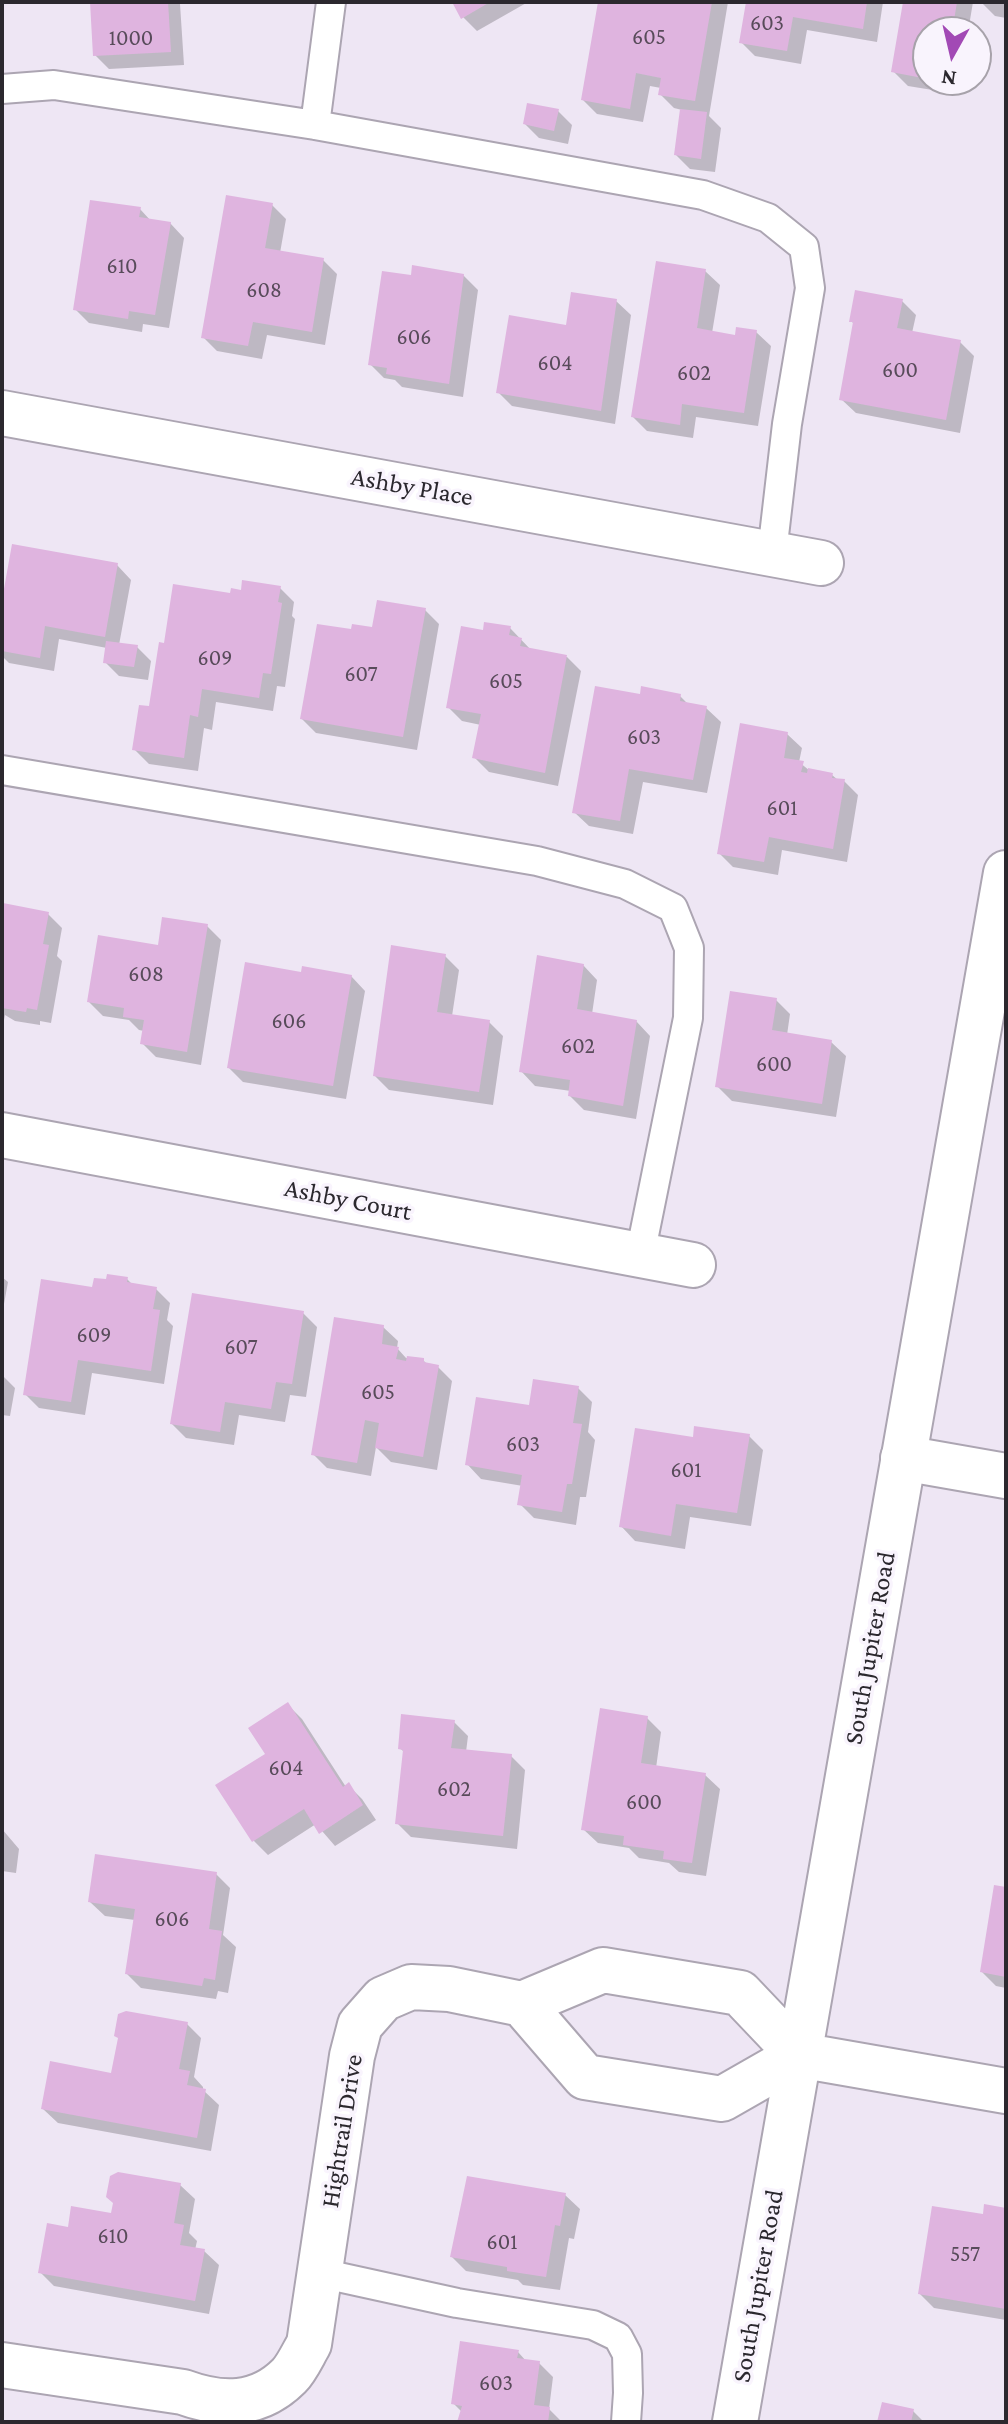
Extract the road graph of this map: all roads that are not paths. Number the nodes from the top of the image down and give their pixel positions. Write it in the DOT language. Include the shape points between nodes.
graph roads {
  1 [pos="331,2"];
  2 [pos="2,89"];
  3 [pos="315,125"];
  4 [pos="2,413"];
  5 [pos="772,553"];
  6 [pos="821,563"];
  7 [pos="2,770"];
  8 [pos="1006,873"];
  9 [pos="2,1135"];
  10 [pos="640,1255"];
  11 [pos="693,1265"];
  12 [pos="903,1458"];
  13 [pos="1006,1476"];
  14 [pos="522,2004"];
  15 [pos="799,2055"];
  16 [pos="1006,2091"];
  17 [pos="320,2273"];
  18 [pos="2,2365"];
  19 [pos="626,2422"];
  20 [pos="735,2422"];
  1 -- 3 [label="lane"];
  2 -- 3 [label="lane" via="54,85"];
  3 -- 5 [label="lane" via="703,195 768,218 804,247 810,288"];
  4 -- 5 [label="street, Ashby Place"];
  5 -- 6 [label="street, Ashby Place"];
  7 -- 10 [label="lane" via="537,861 625,884 673,908 689,948 688,1018"];
  8 -- 12 [label="street, South Jupiter Road"];
  9 -- 10 [label="street, Ashby Court"];
  10 -- 11 [label="street, Ashby Court"];
  12 -- 13 [label="street"];
  12 -- 15 [label="street, South Jupiter Road"];
  14 -- 15 [label="street" via="603,1970 740,1993"];
  14 -- 15 [label="street" via="585,2077 722,2099"];
  14 -- 17 [label="street, Hightrail Drive" via="411,1987 383,1999 360,2025"];
  15 -- 16 [label="street"];
  15 -- 20 [label="street, South Jupiter Road"];
  17 -- 18 [label="street, Hightrail Drive" via="309,2344 290,2375 264,2394 236,2402 209,2401 183,2392"];
  17 -- 19 [label="lane" via="593,2325 618,2337 627,2354"];
}
